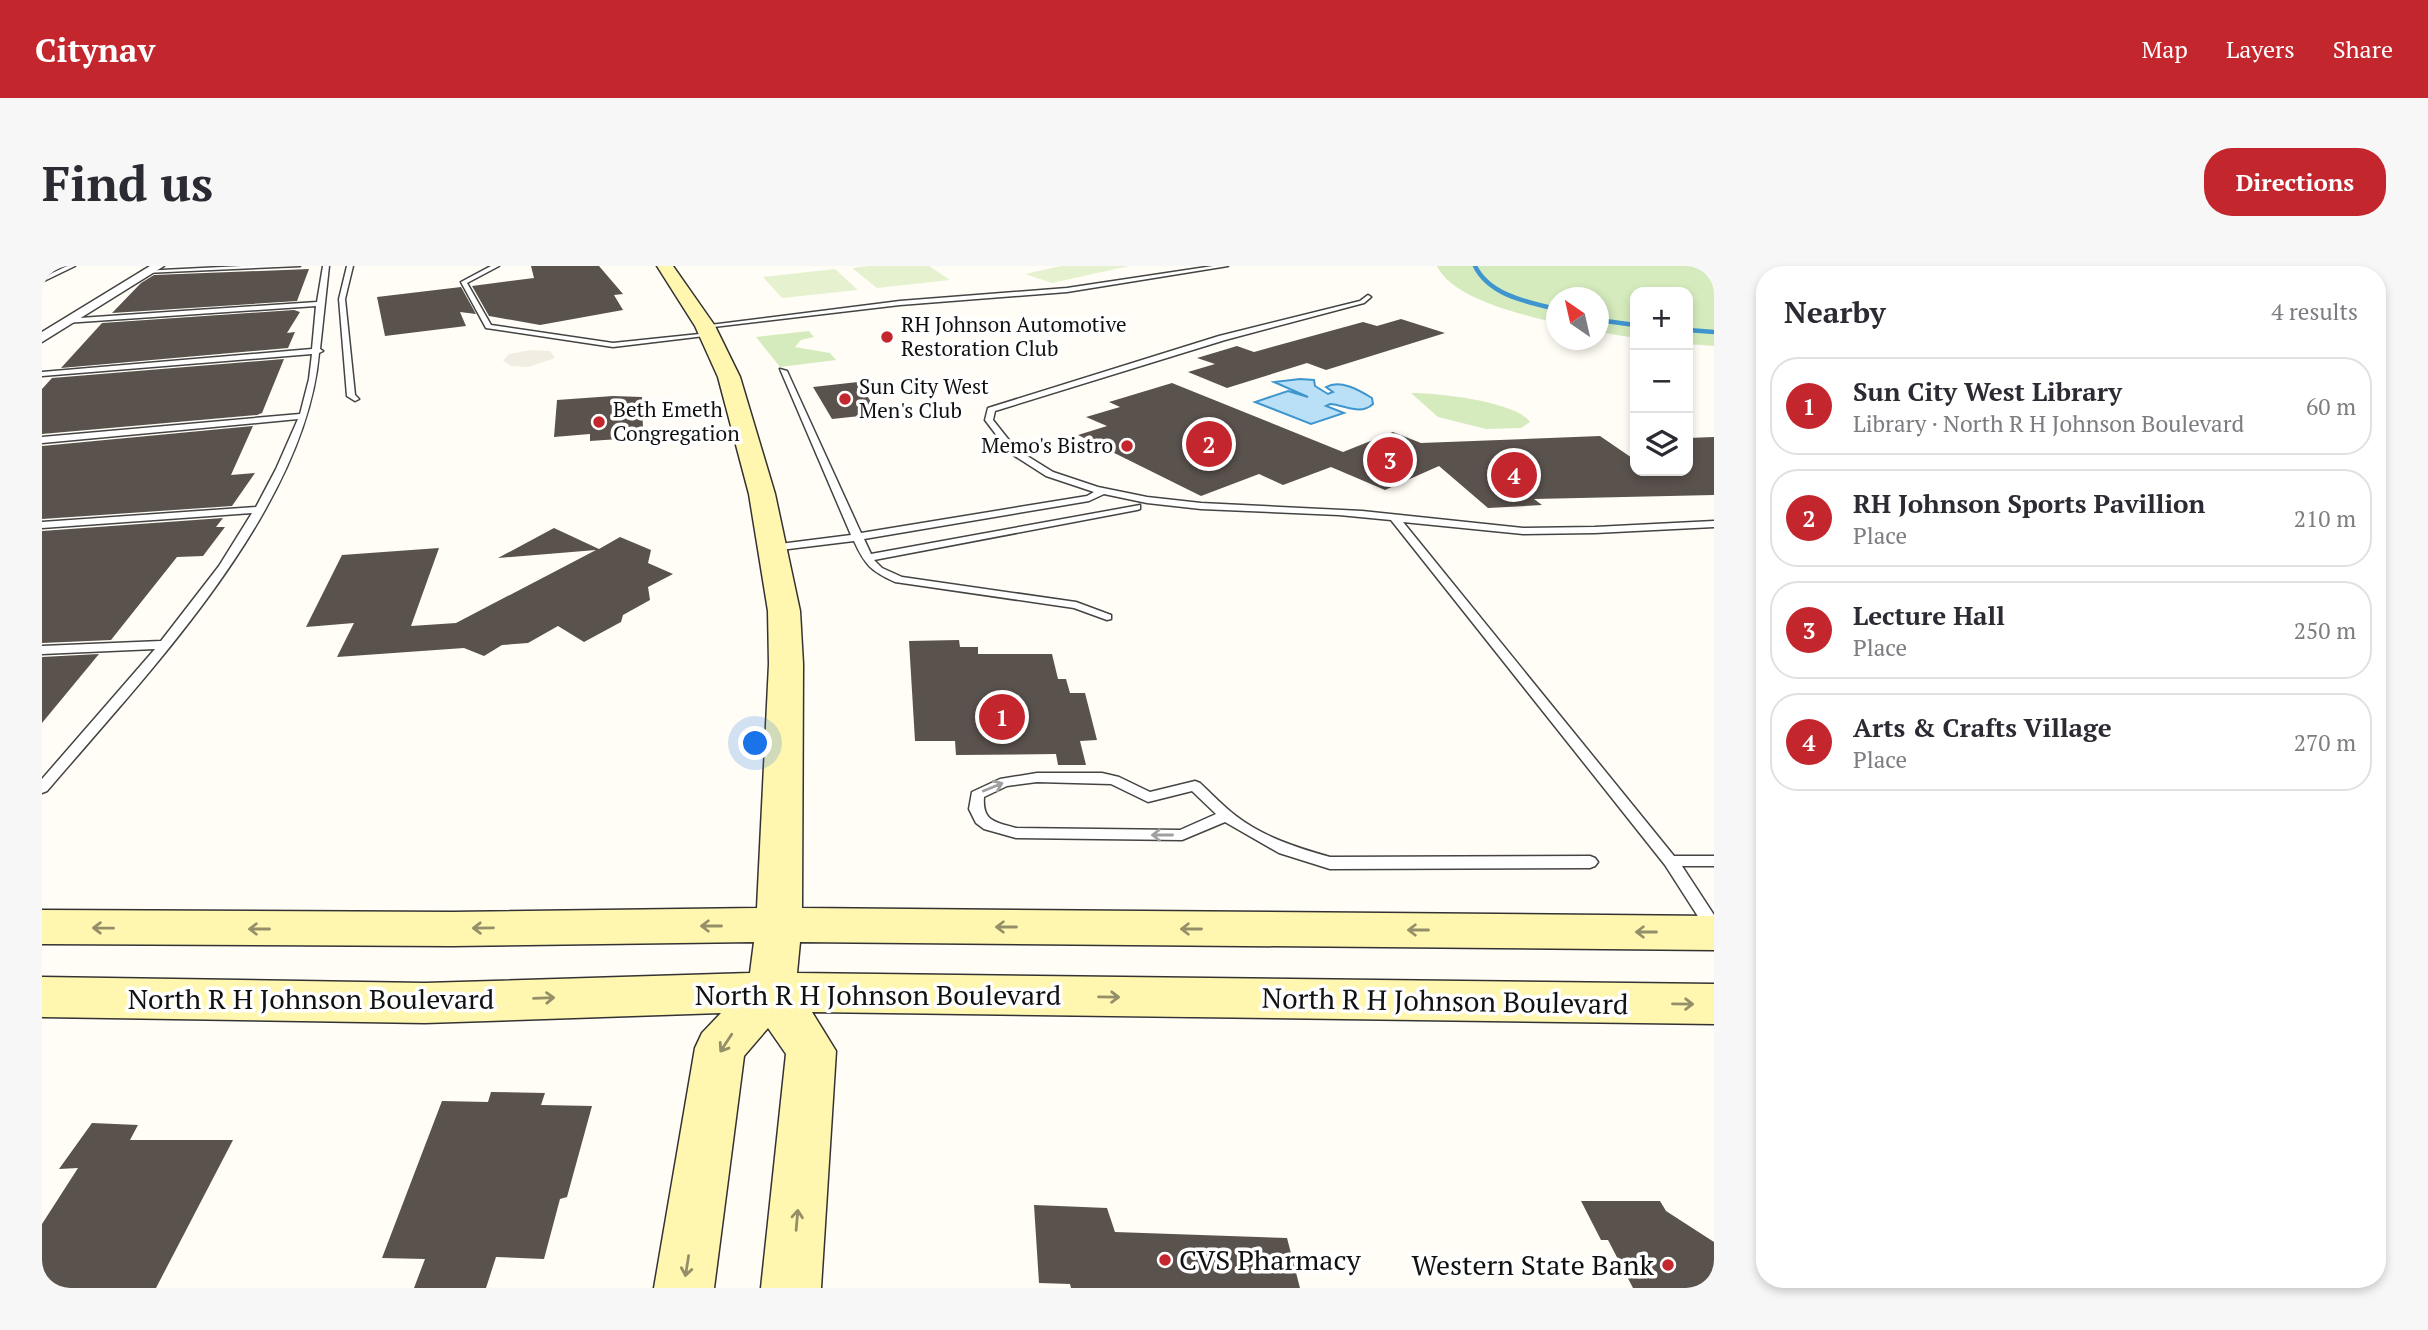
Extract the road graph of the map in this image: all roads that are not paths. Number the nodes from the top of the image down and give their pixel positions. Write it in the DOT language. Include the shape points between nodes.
graph roads {
  1 [pos="72,266"];
  2 [pos="158,266"];
  3 [pos="297,266"];
  4 [pos="326,266"];
  5 [pos="350,266"];
  6 [pos="496,266"];
  7 [pos="665,266"];
  8 [pos="1225,266"];
  9 [pos="145,271"];
  10 [pos="42,280"];
  11 [pos="1367,297"];
  12 [pos="320,304"];
  13 [pos="65,321"];
  14 [pos="707,331"];
  15 [pos="42,338"];
  16 [pos="319,351"];
  17 [pos="783,372"];
  18 [pos="42,374"];
  19 [pos="355,399"];
  20 [pos="304,415"];
  21 [pos="42,440"];
  22 [pos="1104,491"];
  23 [pos="1137,507"];
  24 [pos="259,510"];
  25 [pos="1395,518"];
  26 [pos="1714,524"];
  27 [pos="42,525"];
  28 [pos="858,537"];
  29 [pos="772,548"];
  30 [pos="867,558"];
  31 [pos="1107,617"];
  32 [pos="162,645"];
  33 [pos="42,650"];
  34 [pos="42,789"];
  35 [pos="1226,816"];
  36 [pos="1670,861"];
  37 [pos="1714,861"];
  38 [pos="1590,862"];
  39 [pos="779,925"];
  40 [pos="42,928"];
  41 [pos="1714,930"];
  42 [pos="771,992"];
  43 [pos="42,998"];
  44 [pos="1714,1004"];
  45 [pos="684,1288"];
  46 [pos="791,1288"];
  1 -- 10 [label="lane"];
  2 -- 9 [label="street"];
  3 -- 9 [label="lane"];
  4 -- 12 [label="lane"];
  5 -- 19 [label="lane" via="342,299"];
  6 -- 14 [label="lane" via="464,282 488,327 613,345"];
  7 -- 14 [label="main road"];
  8 -- 14 [label="lane" via="1068,290 900,303"];
  9 -- 13 [label="street"];
  11 -- 22 [label="lane" via="991,410 994,431 1018,453 1057,475"];
  12 -- 13 [label="lane"];
  12 -- 16 [label="lane"];
  13 -- 15 [label="street"];
  14 -- 29 [label="main road" via="729,377"];
  16 -- 18 [label="lane"];
  16 -- 20 [label="lane"];
  17 -- 28 [label="lane"];
  20 -- 21 [label="lane"];
  20 -- 24 [label="lane"];
  22 -- 25 [label="lane" via="1205,508"];
  22 -- 28 [label="lane" via="1089,498"];
  23 -- 30 [label="lane"];
  24 -- 27 [label="lane"];
  24 -- 32 [label="lane" via="228,561"];
  25 -- 26 [label="lane" via="1525,531"];
  25 -- 36 [label="lane"];
  28 -- 29 [label="lane"];
  28 -- 30 [label="lane"];
  29 -- 39 [label="main road" via="784,611 786,664"];
  30 -- 31 [label="lane" via="878,570 899,580 1076,605"];
  32 -- 33 [label="lane"];
  32 -- 34 [label="lane"];
  35 -- 35 [label="lane, one-way" via="1182,835 1016,833 989,825 976,809 977,795 991,784 1102,778 1148,797 1195,786"];
  35 -- 38 [label="lane" via="1284,849 1330,863"];
  36 -- 37 [label="lane"];
  36 -- 41 [label="lane"];
  39 -- 40 [label="main road, one-way"];
  41 -- 39 [label="main road, one-way"];
  39 -- 42 [label="main road"];
  43 -- 42 [label="main road, North R H Johnson Boulevard, one-way" via="425,1003"];
  42 -- 44 [label="main road, North R H Johnson Boulevard, one-way"];
  42 -- 45 [label="main road, one-way" via="720,1048"];
  46 -- 42 [label="main road, one-way" via="811,1051"];
}
